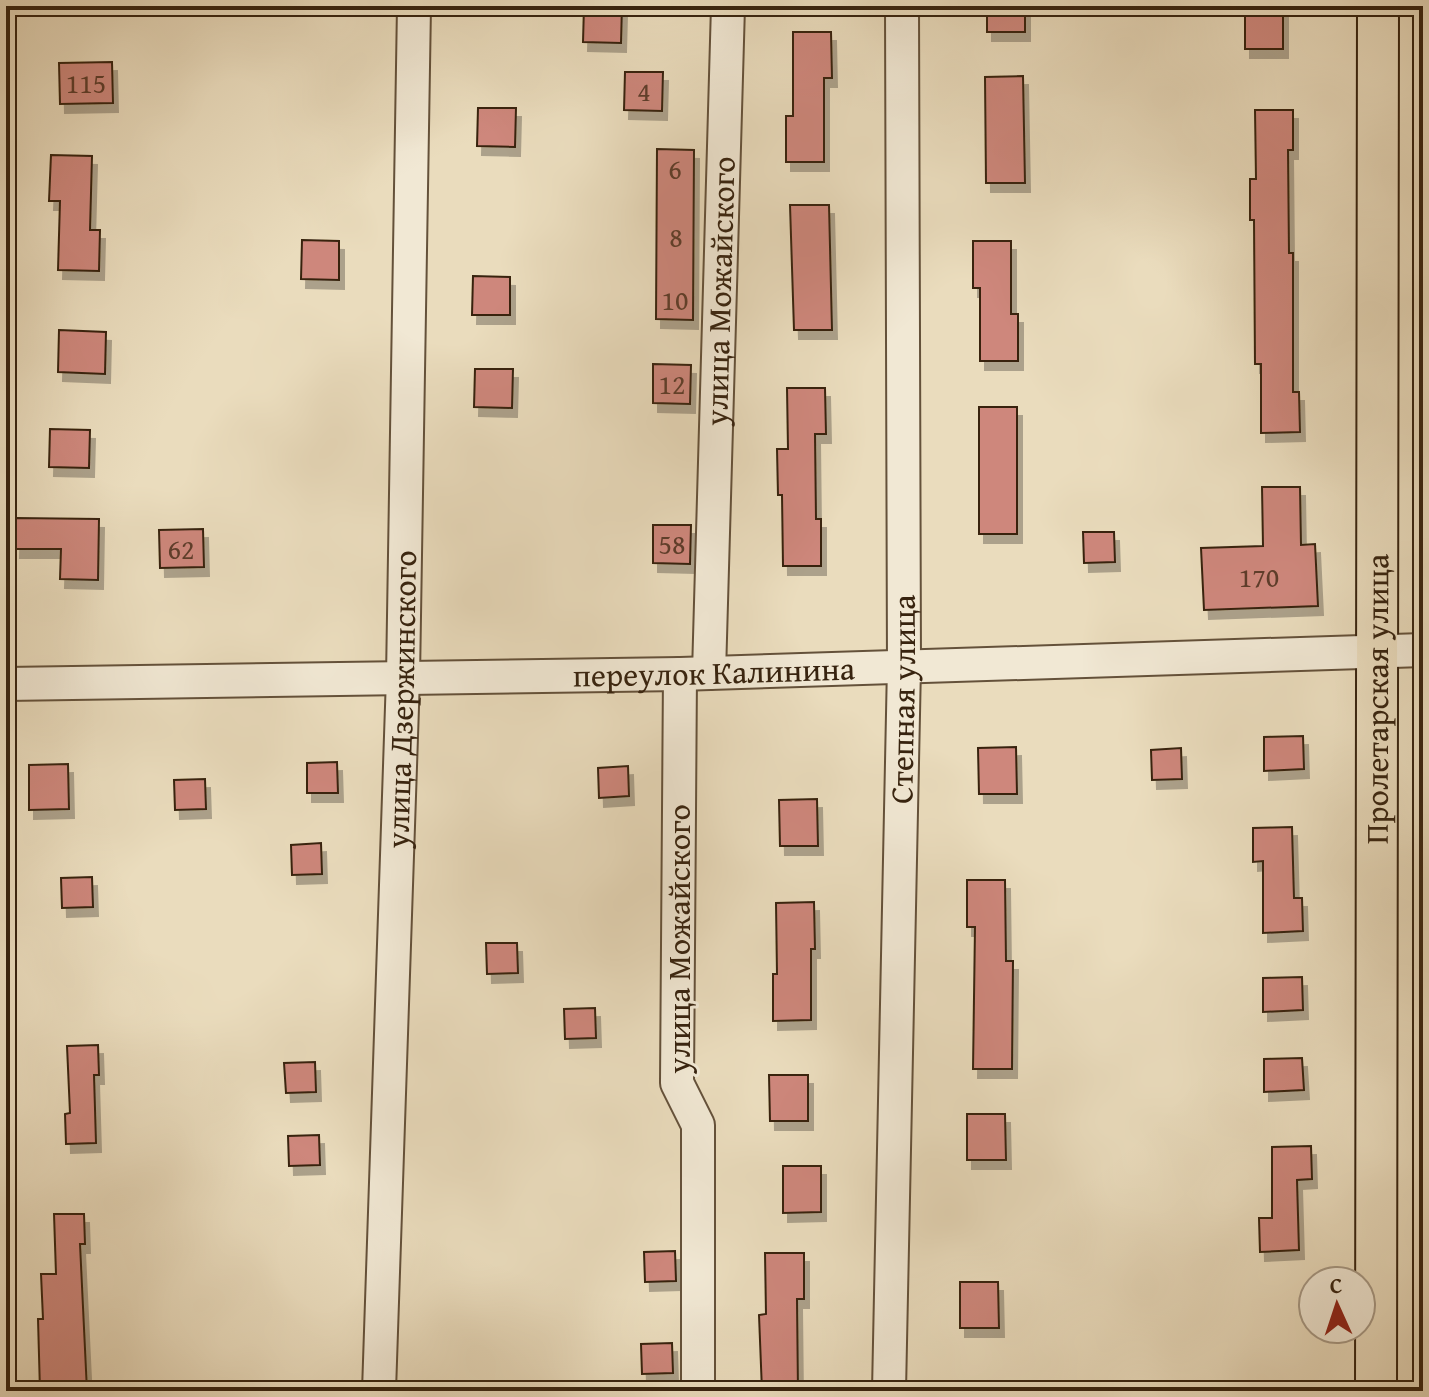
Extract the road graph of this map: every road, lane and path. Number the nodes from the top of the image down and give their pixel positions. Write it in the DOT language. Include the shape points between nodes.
graph roads {
  1 [pos="414,6"];
  2 [pos="728,6"];
  3 [pos="902,6"];
  4 [pos="1378,6"];
  5 [pos="1423,650"];
  6 [pos="1378,651"];
  7 [pos="904,666"];
  8 [pos="694,674"];
  9 [pos="403,677"];
  10 [pos="6,684"];
  11 [pos="379,1391"];
  12 [pos="698,1391"];
  13 [pos="889,1391"];
  14 [pos="1376,1391"];
  1 -- 9 [label="street, улица Дзержинского"];
  2 -- 8 [label="street, улица Можайского"];
  3 -- 7 [label="street, Степная улица"];
  4 -- 6 [label="main road, Пролетарская улица"];
  5 -- 6 [label="street, переулок Калинина"];
  6 -- 7 [label="street, переулок Калинина"];
  6 -- 14 [label="main road, Пролетарская улица"];
  7 -- 8 [label="street, переулок Калинина"];
  7 -- 13 [label="street, Степная улица"];
  8 -- 9 [label="street, переулок Калинина"];
  8 -- 12 [label="street, улица Можайского" via="677,1083 698,1125"];
  9 -- 10 [label="street, переулок Калинина"];
  9 -- 11 [label="street, улица Дзержинского"];
}
